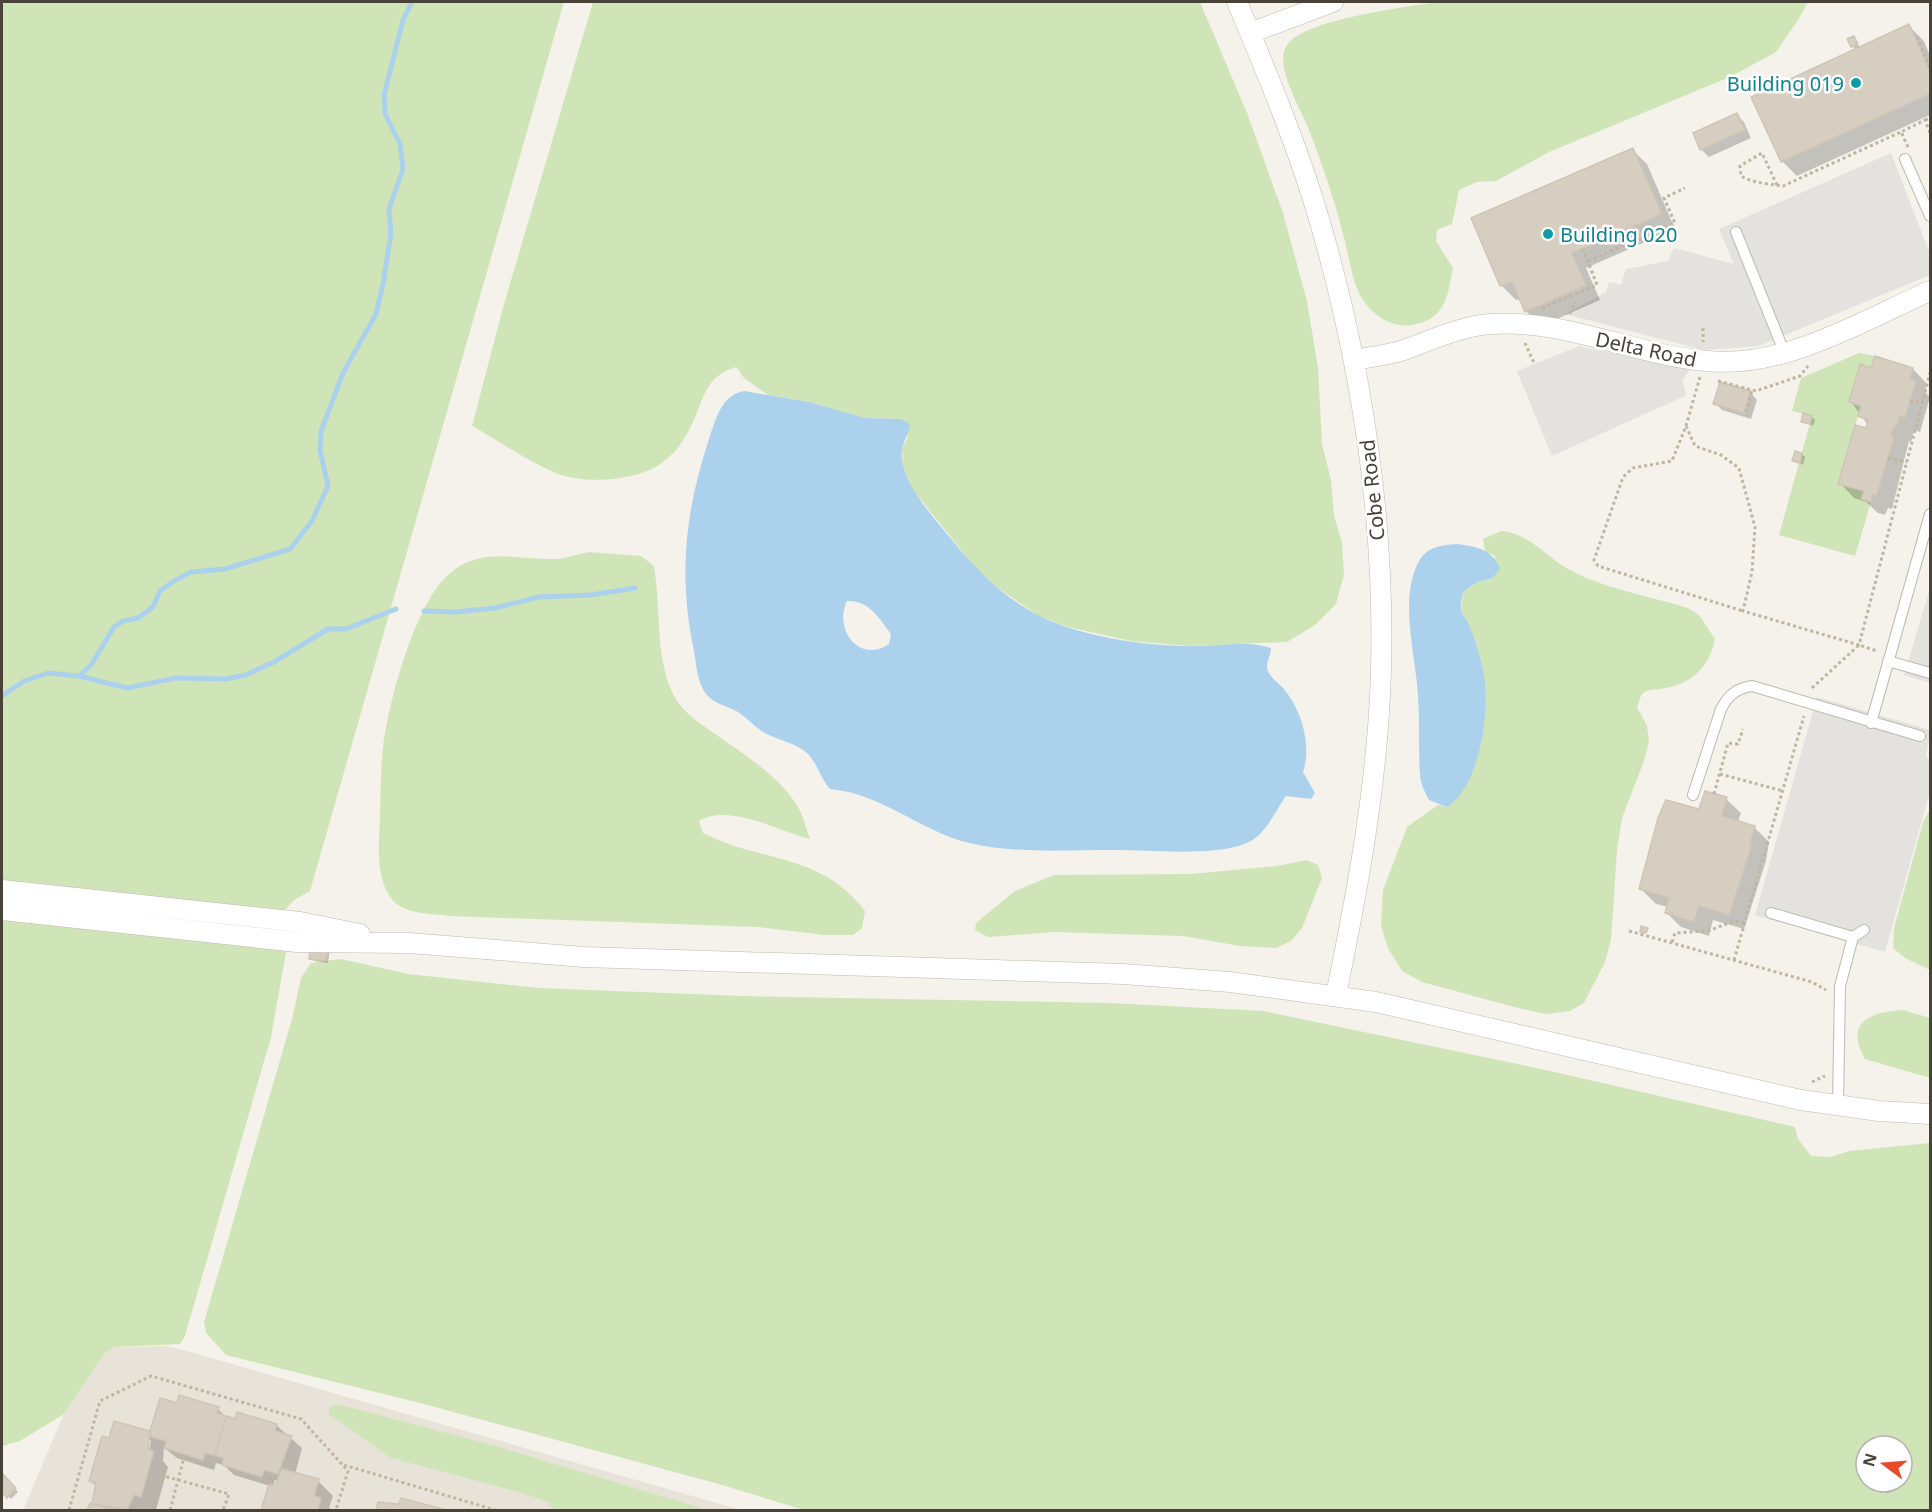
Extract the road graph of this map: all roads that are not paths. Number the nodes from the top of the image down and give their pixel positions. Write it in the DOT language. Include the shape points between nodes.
graph roads {
  1 [pos="1237,2"];
  2 [pos="1333,2"];
  3 [pos="1250,33"];
  4 [pos="1907,155"];
  5 [pos="1930,216"];
  6 [pos="1736,232"];
  7 [pos="1930,291"];
  8 [pos="1785,354"];
  9 [pos="1355,360"];
  10 [pos="1930,514"];
  11 [pos="1889,658"];
  12 [pos="1930,673"];
  13 [pos="1871,723"];
  14 [pos="1920,736"];
  15 [pos="1693,795"];
  16 [pos="2,890"];
  17 [pos="2,910"];
  18 [pos="1771,913"];
  19 [pos="277,919"];
  20 [pos="1864,930"];
  21 [pos="1853,936"];
  22 [pos="275,939"];
  23 [pos="409,944"];
  24 [pos="1336,995"];
  25 [pos="1838,1106"];
  26 [pos="1930,1114"];
  1 -- 3 [label="street, Cobe Road"];
  2 -- 3 [label="street"];
  3 -- 9 [label="street, Cobe Road" via="1319,219"];
  4 -- 5 [label="lane"];
  6 -- 8 [label="lane"];
  7 -- 8 [label="street, Delta Road"];
  8 -- 9 [label="street, Delta Road" via="1757,360 1708,362 1547,328 1489,324 1459,330 1401,351"];
  9 -- 24 [label="street, Cobe Road" via="1375,506 1381,583 1381,671 1368,824"];
  10 -- 11 [label="lane"];
  11 -- 12 [label="lane"];
  11 -- 13 [label="lane"];
  13 -- 14 [label="lane"];
  13 -- 15 [label="lane" via="1752,686 1742,687 1727,698 1721,709"];
  16 -- 19 [label="street"];
  17 -- 22 [label="street"];
  18 -- 21 [label="lane"];
  19 -- 22 [label="lane"];
  19 -- 23 [label="street"];
  20 -- 21 [label="lane"];
  21 -- 25 [label="lane" via="1840,986"];
  22 -- 23 [label="street"];
  23 -- 24 [label="street" via="596,958 1123,974 1230,981"];
  24 -- 25 [label="street"];
  25 -- 26 [label="street"];
}
